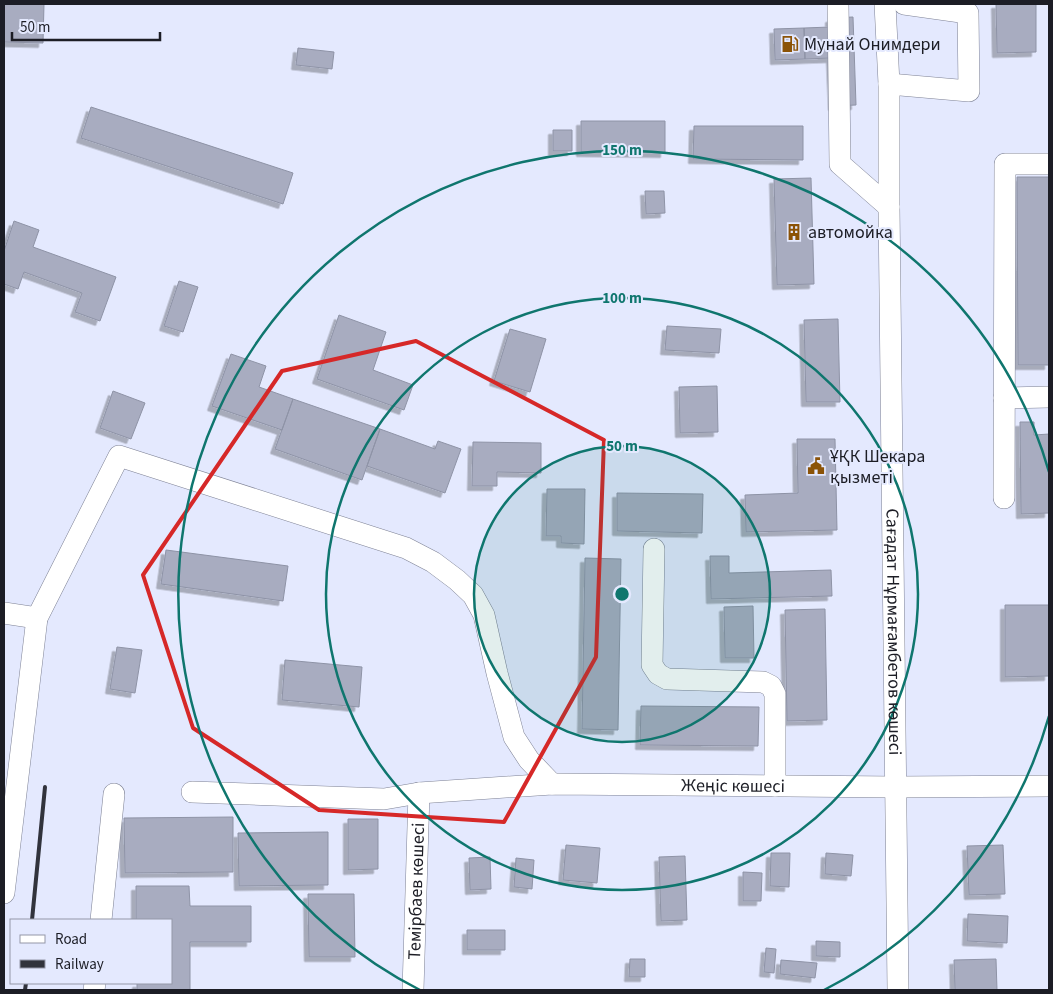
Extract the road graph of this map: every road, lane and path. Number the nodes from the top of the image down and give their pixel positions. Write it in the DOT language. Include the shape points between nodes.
graph roads {
  1 [pos="838,4"];
  2 [pos="885,4"];
  3 [pos="904,4"];
  4 [pos="889,84"];
  5 [pos="1049,164"];
  6 [pos="889,207"];
  7 [pos="1049,397"];
  8 [pos="1004,398"];
  9 [pos="1004,498"];
  10 [pos="654,549"];
  11 [pos="4,613"];
  12 [pos="37,618"];
  13 [pos="552,784"];
  14 [pos="775,786"];
  15 [pos="1049,786"];
  16 [pos="895,787"];
  17 [pos="192,792"];
  18 [pos="419,793"];
  19 [pos="114,794"];
  20 [pos="4,893"];
  21 [pos="101,919"];
  22 [pos="412,990"];
  23 [pos="898,990"];
  1 -- 6 [label="street" via="840,164"];
  2 -- 4 [label="street, Сағадат Нұрмағамбетов көшесі"];
  3 -- 4 [label="street" via="968,13 969,91"];
  4 -- 6 [label="street, Сағадат Нұрмағамбетов көшесі"];
  5 -- 8 [label="street" via="1005,164"];
  6 -- 16 [label="street, Сағадат Нұрмағамбетов көшесі"];
  7 -- 8 [label="street"];
  8 -- 9 [label="street"];
  10 -- 14 [label="street" via="652,665 667,679 764,682 771,686 776,694"];
  11 -- 12 [label="street"];
  12 -- 13 [label="street" via="119,456 406,548 433,562 473,595 484,615 514,737 529,760"];
  12 -- 20 [label="street"];
  13 -- 14 [label="street, Жеңіс көшесі"];
  13 -- 18 [label="street, Жеңіс көшесі"];
  14 -- 16 [label="street, Жеңіс көшесі"];
  15 -- 16 [label="street, Жеңіс көшесі"];
  16 -- 23 [label="street, Сағадат Нұрмағамбетов көшесі"];
  17 -- 18 [label="street, Жеңіс көшесі" via="384,800"];
  18 -- 22 [label="street, Темірбаев көшесі"];
  19 -- 21 [label="street"];
}
